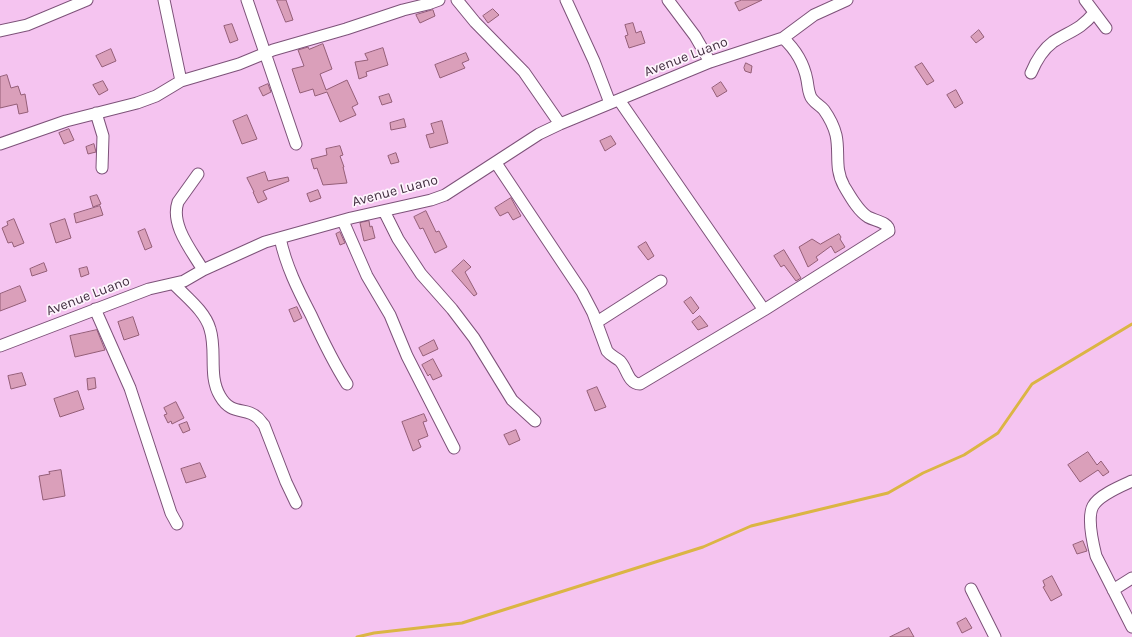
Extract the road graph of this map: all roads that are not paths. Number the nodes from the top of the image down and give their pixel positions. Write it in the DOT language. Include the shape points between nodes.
graph roads {
  1 [pos="87,0"];
  2 [pos="164,0"];
  3 [pos="248,0"];
  4 [pos="439,0"];
  5 [pos="457,0"];
  6 [pos="566,0"];
  7 [pos="668,0"];
  8 [pos="847,0"];
  9 [pos="1085,0"];
  10 [pos="1094,12"];
  11 [pos="1106,28"];
  12 [pos="0,31"];
  13 [pos="783,38"];
  14 [pos="265,53"];
  15 [pos="710,62"];
  16 [pos="1030,73"];
  17 [pos="181,81"];
  18 [pos="614,102"];
  19 [pos="96,113"];
  20 [pos="560,124"];
  21 [pos="0,144"];
  22 [pos="296,144"];
  23 [pos="496,163"];
  24 [pos="102,168"];
  25 [pos="198,174"];
  26 [pos="384,211"];
  27 [pos="343,221"];
  28 [pos="280,238"];
  29 [pos="203,270"];
  30 [pos="661,281"];
  31 [pos="174,284"];
  32 [pos="95,309"];
  33 [pos="764,310"];
  34 [pos="596,322"];
  35 [pos="0,346"];
  36 [pos="346,384"];
  37 [pos="535,421"];
  38 [pos="454,448"];
  39 [pos="1132,481"];
  40 [pos="296,503"];
  41 [pos="177,524"];
  42 [pos="1132,578"];
  43 [pos="971,589"];
  44 [pos="1113,590"];
  45 [pos="1132,627"];
  46 [pos="995,637"];
  1 -- 12 [label="street" via="27,25"];
  2 -- 17 [label="street"];
  3 -- 14 [label="street"];
  4 -- 14 [label="street"];
  5 -- 20 [label="street" via="524,72"];
  6 -- 18 [label="street"];
  7 -- 15 [label="street" via="695,36"];
  8 -- 13 [label="street, Avenue Luano" via="814,16"];
  9 -- 10 [label="street"];
  10 -- 11 [label="street"];
  10 -- 16 [label="street" via="1078,29 1052,43"];
  13 -- 15 [label="street, Avenue Luano"];
  13 -- 33 [label="street" via="795,51 806,74 810,95 824,111 835,133 838,145 837,169 844,186 860,210 866,216 886,224 889,231"];
  14 -- 17 [label="street" via="239,64"];
  14 -- 22 [label="street"];
  15 -- 18 [label="street, Avenue Luano"];
  17 -- 19 [label="street" via="156,96"];
  18 -- 20 [label="street, Avenue Luano"];
  18 -- 33 [label="street"];
  19 -- 21 [label="street"];
  19 -- 24 [label="street" via="103,136"];
  20 -- 23 [label="street, Avenue Luano" via="539,134"];
  23 -- 26 [label="street, Avenue Luano" via="445,195"];
  23 -- 34 [label="street" via="582,292"];
  25 -- 29 [label="street" via="178,202 176,217"];
  26 -- 27 [label="street, Avenue Luano"];
  26 -- 37 [label="street" via="421,274 474,338 512,400"];
  27 -- 28 [label="street, Avenue Luano"];
  27 -- 38 [label="street" via="367,276 390,315 407,356"];
  28 -- 29 [label="street, Avenue Luano" via="264,242"];
  28 -- 36 [label="street" via="296,284"];
  29 -- 31 [label="street, Avenue Luano" via="189,279"];
  30 -- 34 [label="street"];
  31 -- 32 [label="street, Avenue Luano" via="149,289"];
  31 -- 40 [label="street" via="207,322 219,395 231,408 253,415 264,426"];
  32 -- 35 [label="street, Avenue Luano"];
  32 -- 41 [label="street" via="130,388"];
  33 -- 34 [label="street" via="640,384 633,382 623,364 610,354"];
  39 -- 44 [label="street" via="1100,498 1091,510 1092,544"];
  42 -- 44 [label="street"];
  43 -- 46 [label="street"];
  44 -- 45 [label="street"];
}
